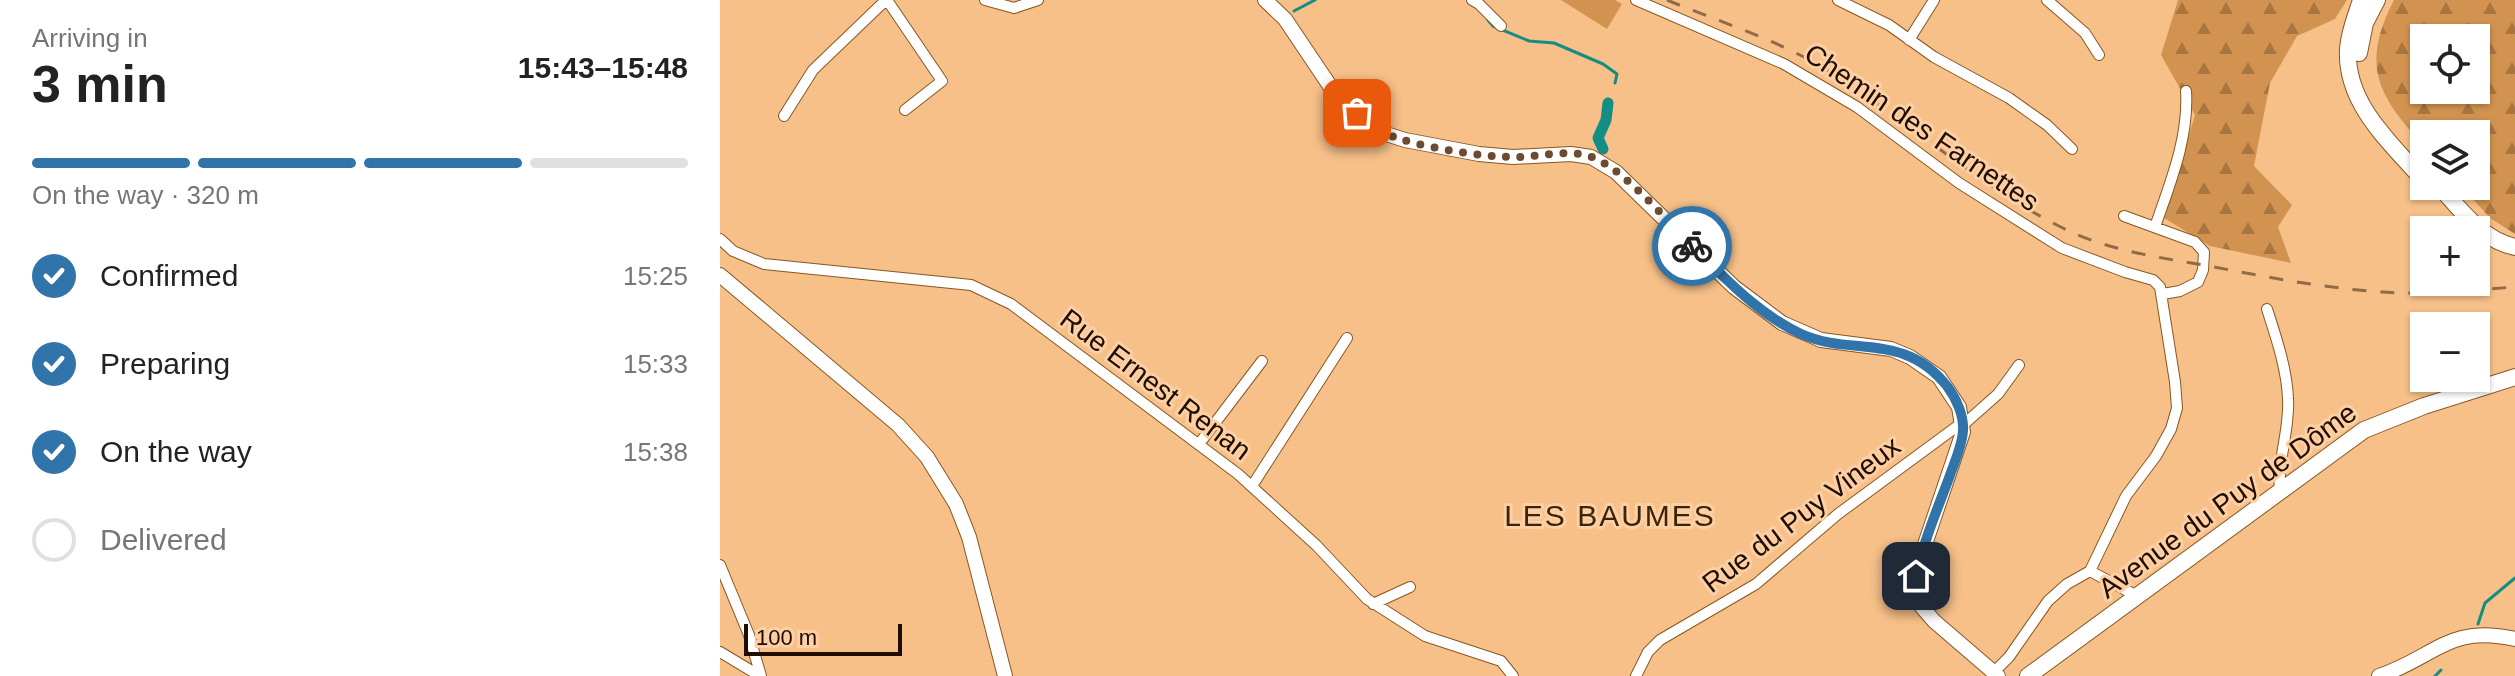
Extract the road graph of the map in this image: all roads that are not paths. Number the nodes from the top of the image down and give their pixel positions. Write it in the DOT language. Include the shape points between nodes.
graph roads {
  1 [pos="886,0"];
  2 [pos="985,0"];
  3 [pos="1038,0"];
  4 [pos="1265,0"];
  5 [pos="1472,0"];
  6 [pos="1636,0"];
  7 [pos="1838,0"];
  8 [pos="1934,0"];
  9 [pos="2047,0"];
  10 [pos="2361,0"];
  11 [pos="2377,0"];
  12 [pos="1501,26"];
  13 [pos="1909,40"];
  14 [pos="2099,55"];
  15 [pos="2186,91"];
  16 [pos="905,110"];
  17 [pos="784,116"];
  18 [pos="2072,149"];
  19 [pos="2410,155"];
  20 [pos="2410,165"];
  21 [pos="2441,200"];
  22 [pos="2453,200"];
  23 [pos="2124,216"];
  24 [pos="2456,216"];
  25 [pos="2155,227"];
  26 [pos="720,239"];
  27 [pos="2490,246"];
  28 [pos="2515,247"];
  29 [pos="2515,255"];
  30 [pos="720,275"];
  31 [pos="2163,294"];
  32 [pos="2267,309"];
  33 [pos="1347,338"];
  34 [pos="1262,361"];
  35 [pos="2019,365"];
  36 [pos="2515,377"];
  37 [pos="1963,423"];
  38 [pos="1199,444"];
  39 [pos="1252,486"];
  40 [pos="2280,491"];
  41 [pos="720,565"];
  42 [pos="2090,571"];
  43 [pos="1410,587"];
  44 [pos="2137,596"];
  45 [pos="1373,604"];
  46 [pos="2515,639"];
  47 [pos="721,654"];
  48 [pos="1996,674"];
  49 [pos="2388,675"];
  50 [pos="761,676"];
  51 [pos="1005,676"];
  52 [pos="1513,676"];
  53 [pos="1636,676"];
  54 [pos="2028,676"];
  1 -- 16 [label="street" via="942,81"];
  1 -- 17 [label="street" via="813,70"];
  2 -- 3 [label="street" via="1014,8"];
  4 -- 37 [label="main road" via="1292,28 1325,81 1374,128 1405,140 1479,154 1571,154 1599,161 1760,308 1811,338 1891,349 1910,357 1945,384"];
  5 -- 12 [label="street"];
  6 -- 31 [label="street, Chemin des Farnettes" via="1784,64 1857,107 1959,183 2062,248 2153,280"];
  7 -- 13 [label="street"];
  8 -- 13 [label="street"];
  9 -- 14 [label="street" via="2085,33"];
  10 -- 20 [label="main road" via="2348,46 2354,88 2364,111"];
  11 -- 19 [label="main road" via="2358,46 2360,69 2385,127"];
  13 -- 18 [label="street" via="2023,107"];
  15 -- 25 [label="street" via="2182,143"];
  21 -- 24 [label="main road"];
  22 -- 28 [label="main road" via="2485,233"];
  23 -- 25 [label="street"];
  25 -- 31 [label="street" via="2195,242 2204,252 2198,282"];
  26 -- 38 [label="street, Rue Ernest Renan" via="733,251 764,264 981,289 1011,304"];
  27 -- 29 [label="main road"];
  30 -- 51 [label="main road" via="898,425 927,457 963,520"];
  31 -- 42 [label="street" via="2177,408 2164,443 2126,496"];
  32 -- 40 [label="street" via="2288,399"];
  33 -- 39 [label="street"];
  34 -- 38 [label="street"];
  35 -- 37 [label="street, Rue du Puy Vineux" via="1998,394"];
  36 -- 40 [label="main road, Avenue du Puy de Dôme" via="2364,430"];
  37 -- 48 [label="main road" via="1959,449 1917,568 1916,592 1934,621"];
  37 -- 53 [label="street, Rue du Puy Vineux" via="1838,514 1756,584 1660,640"];
  38 -- 39 [label="street, Rue Ernest Renan"];
  39 -- 45 [label="street, Rue Ernest Renan"];
  40 -- 44 [label="main road, Avenue du Puy de Dôme"];
  41 -- 50 [label="street"];
  42 -- 44 [label="street"];
  42 -- 48 [label="street" via="2048,601"];
  43 -- 45 [label="street"];
  44 -- 54 [label="main road, Avenue du Puy de Dôme"];
  45 -- 52 [label="street, Rue Ernest Renan" via="1425,636 1501,661"];
  46 -- 49 [label="main road" via="2465,636"];
  47 -- 50 [label="street"];
}
